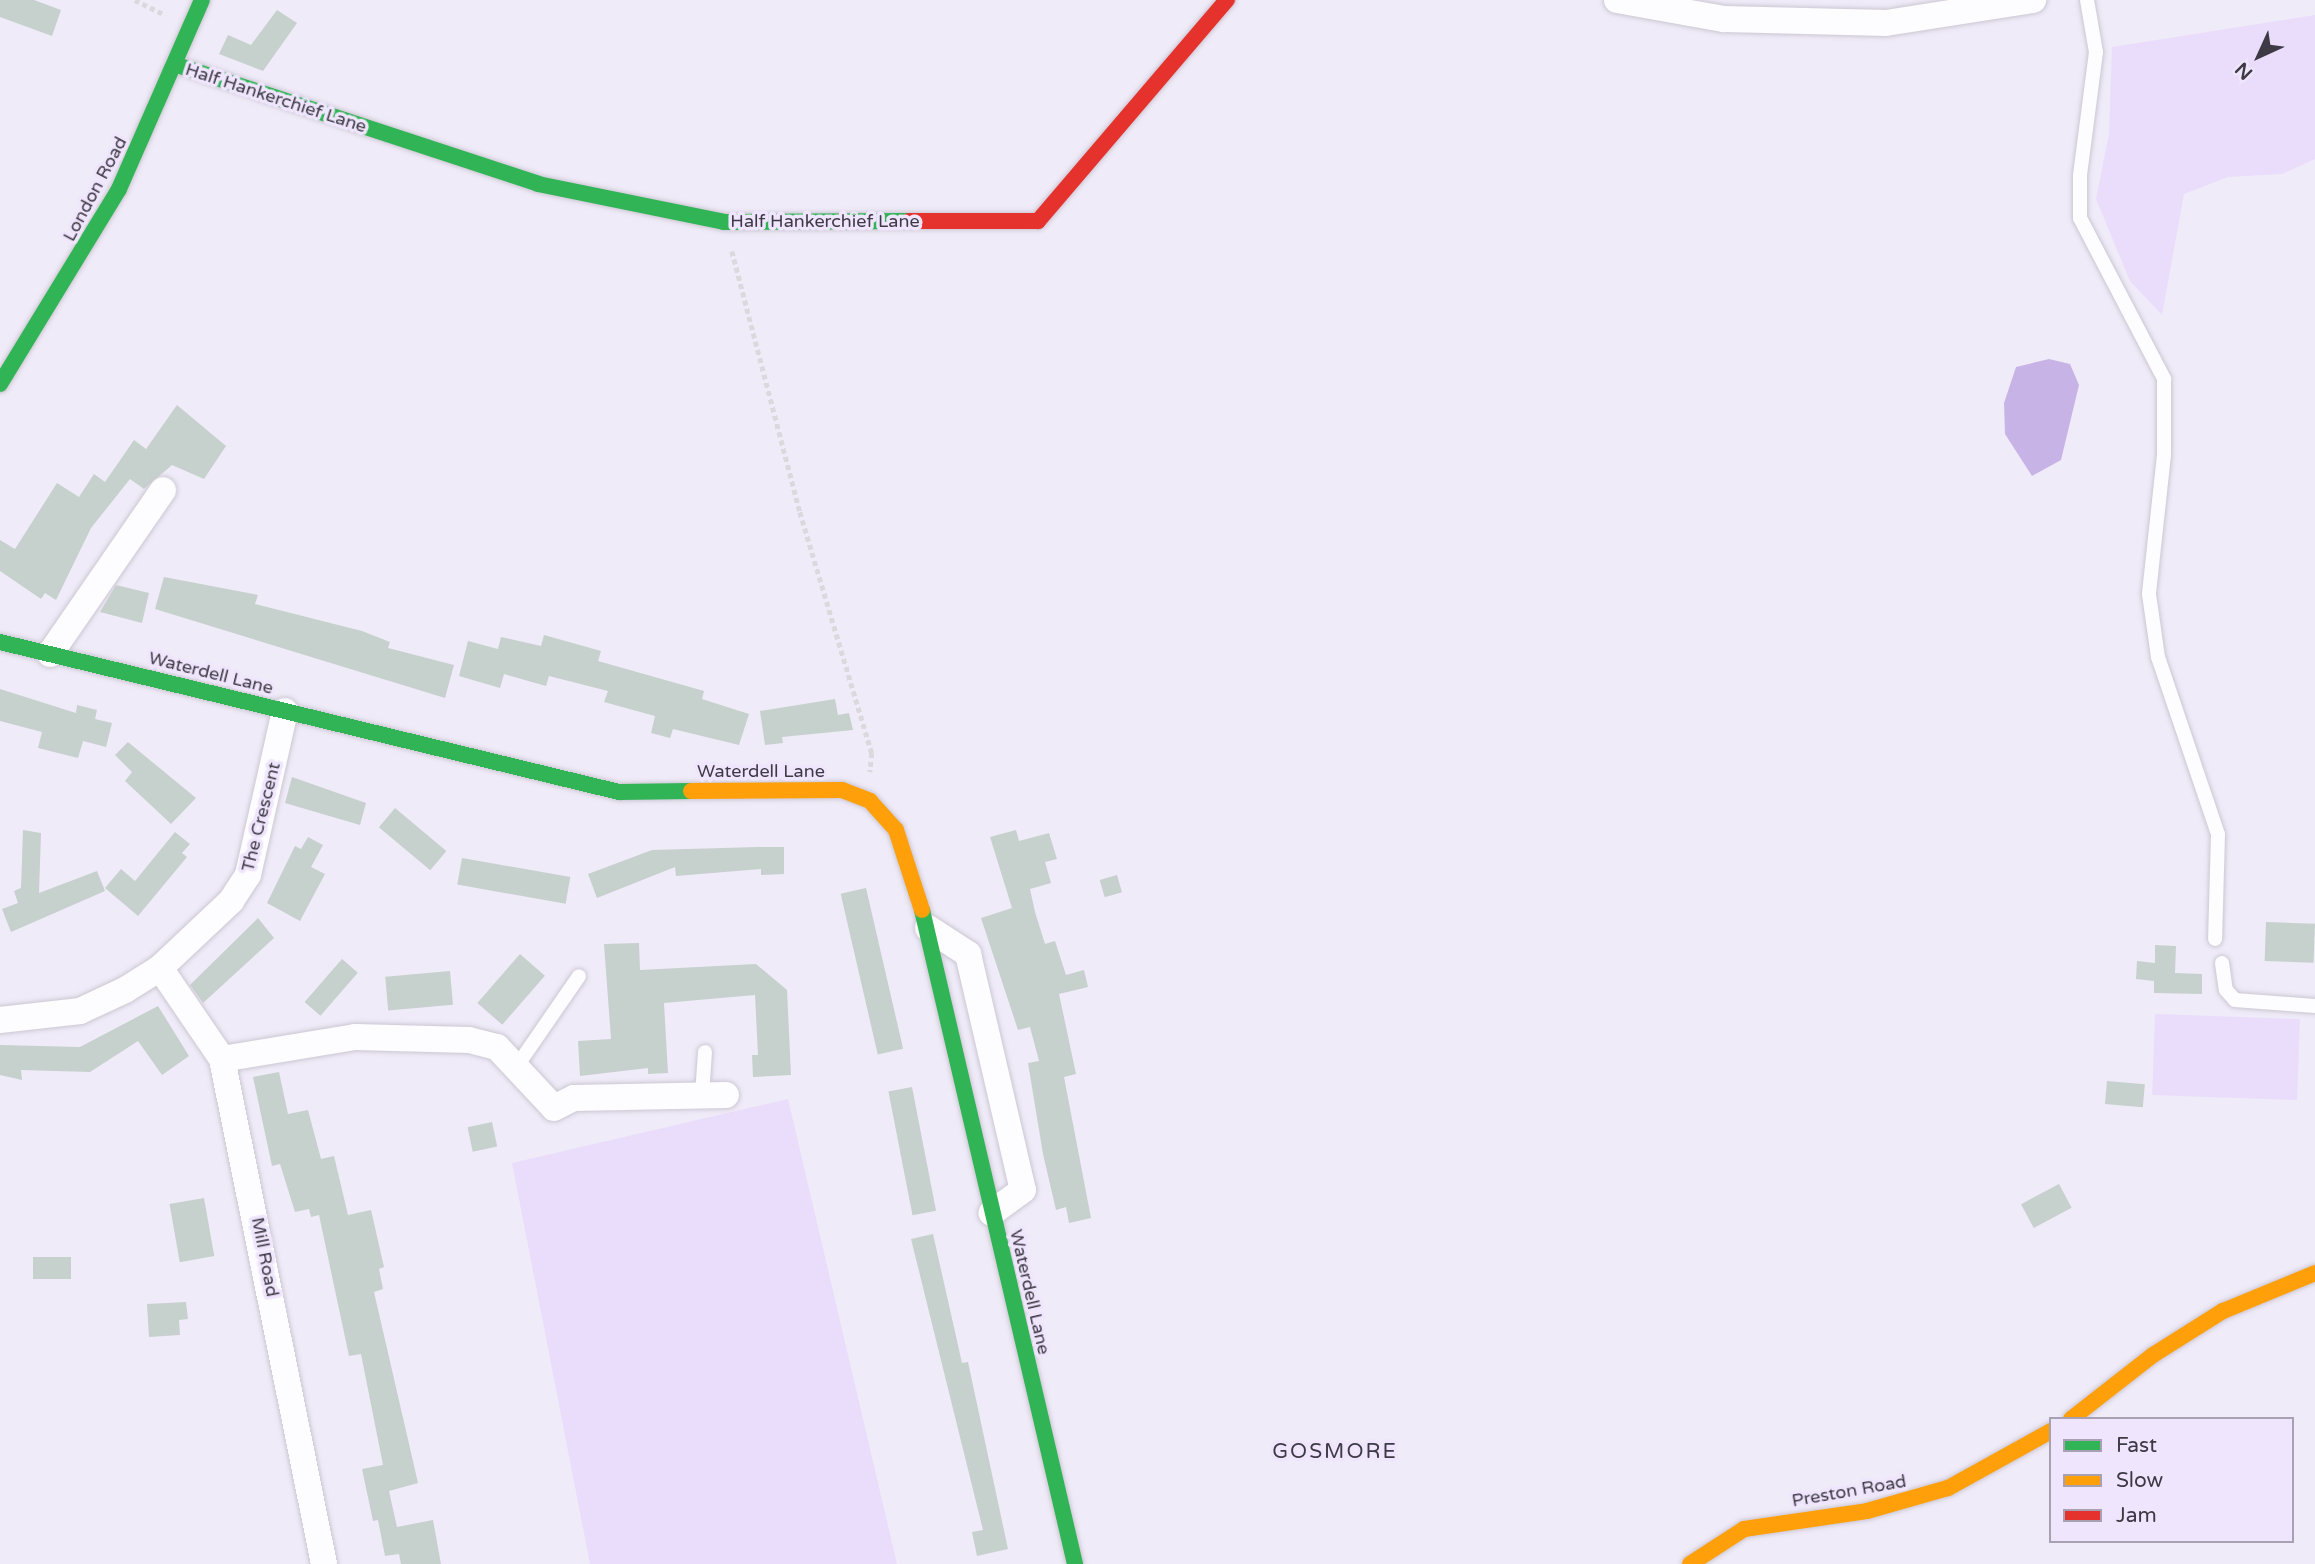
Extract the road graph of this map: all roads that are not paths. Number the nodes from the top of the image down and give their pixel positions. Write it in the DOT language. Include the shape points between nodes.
graph roads {
  1 [pos="202,0"];
  2 [pos="1227,0"];
  3 [pos="1617,0"];
  4 [pos="2033,0"];
  5 [pos="2087,0"];
  6 [pos="177,65"];
  7 [pos="0,384"];
  8 [pos="163,490"];
  9 [pos="0,642"];
  10 [pos="50,654"];
  11 [pos="285,711"];
  12 [pos="928,928"];
  13 [pos="2215,939"];
  14 [pos="2222,963"];
  15 [pos="160,968"];
  16 [pos="579,976"];
  17 [pos="2315,1006"];
  18 [pos="0,1020"];
  19 [pos="705,1052"];
  20 [pos="222,1059"];
  21 [pos="517,1066"];
  22 [pos="714,1095"];
  23 [pos="991,1213"];
  24 [pos="2315,1273"];
  25 [pos="2074,1417"];
  26 [pos="2049,1432"];
  27 [pos="324,1564"];
  28 [pos="1075,1564"];
  29 [pos="1690,1564"];
  1 -- 6 [label="street, London Road"];
  2 -- 6 [label="street, Half Hankerchief Lane" via="1038,221 724,222 538,184"];
  3 -- 4 [label="street" via="1724,19 1886,23"];
  5 -- 13 [label="lane" via="2096,52 2080,176 2080,218 2164,379 2164,455 2149,594 2158,657 2218,834"];
  6 -- 7 [label="street, London Road" via="119,189"];
  8 -- 10 [label="street"];
  9 -- 10 [label="street, Waterdell Lane"];
  10 -- 11 [label="street, Waterdell Lane"];
  11 -- 12 [label="street, Waterdell Lane" via="619,792 842,790 870,801 896,830"];
  11 -- 15 [label="street, The Crescent" via="248,875 230,901"];
  12 -- 23 [label="street, Waterdell Lane"];
  12 -- 23 [label="street" via="968,954 1023,1190"];
  14 -- 17 [label="lane" via="2226,990 2235,1000"];
  15 -- 18 [label="street, The Crescent" via="80,1011"];
  15 -- 20 [label="street, Mill Road"];
  16 -- 21 [label="lane"];
  19 -- 22 [label="lane"];
  20 -- 21 [label="street" via="355,1037 469,1040 497,1046"];
  20 -- 27 [label="street, Mill Road"];
  21 -- 22 [label="street" via="554,1108 574,1098"];
  23 -- 28 [label="street, Waterdell Lane"];
  24 -- 25 [label="street" via="2223,1311 2153,1355"];
  26 -- 29 [label="street, Preston Road" via="1948,1488 1867,1511 1744,1529"];
}
